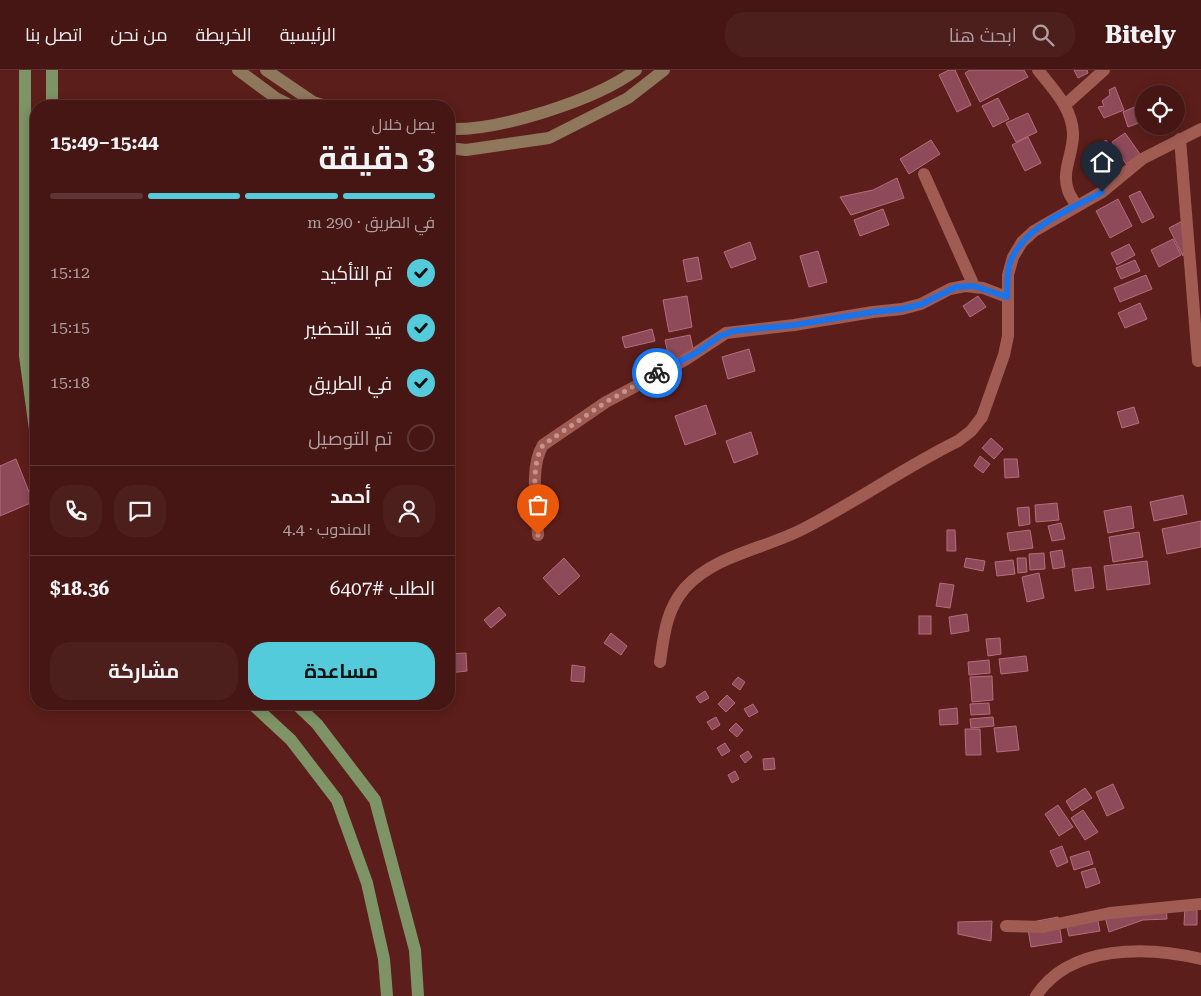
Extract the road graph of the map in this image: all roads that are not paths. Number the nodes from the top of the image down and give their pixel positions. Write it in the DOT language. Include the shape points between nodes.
graph roads {
  1 [pos="24,70"];
  2 [pos="52,70"];
  3 [pos="238,70"];
  4 [pos="266,70"];
  5 [pos="636,70"];
  6 [pos="664,70"];
  7 [pos="1038,70"];
  8 [pos="1104,70"];
  9 [pos="52,100"];
  10 [pos="280,100"];
  11 [pos="311,100"];
  12 [pos="1065,105"];
  13 [pos="488,125"];
  14 [pos="455,129"];
  15 [pos="1201,129"];
  16 [pos="1180,139"];
  17 [pos="492,147"];
  18 [pos="455,149"];
  19 [pos="924,174"];
  20 [pos="1077,206"];
  21 [pos="974,286"];
  22 [pos="1007,297"];
  23 [pos="1198,361"];
  24 [pos="30,393"];
  25 [pos="538,535"];
  26 [pos="660,662"];
  27 [pos="259,710"];
  28 [pos="302,710"];
  29 [pos="1201,904"];
  30 [pos="1006,926"];
  31 [pos="1201,959"];
  32 [pos="387,996"];
  33 [pos="418,996"];
  34 [pos="1036,996"];
  1 -- 24 [label="main road" via="25,356"];
  2 -- 9 [label="main road"];
  3 -- 10 [label="main road"];
  4 -- 11 [label="main road"];
  5 -- 13 [label="main road" via="621,81 540,114"];
  6 -- 17 [label="main road" via="628,98 549,138"];
  7 -- 12 [label="street"];
  8 -- 12 [label="street"];
  12 -- 20 [label="street" via="1074,134 1066,180"];
  13 -- 14 [label="main road"];
  13 -- 17 [label="main road"];
  15 -- 16 [label="street"];
  16 -- 20 [label="street" via="1142,159 1102,192"];
  16 -- 23 [label="street"];
  17 -- 18 [label="main road"];
  19 -- 21 [label="street"];
  20 -- 22 [label="street" via="1034,231 1022,242 1010,266"];
  21 -- 22 [label="street"];
  21 -- 25 [label="street" via="950,289 922,304 902,309 734,331 720,336 696,353 606,402 543,445 535,465"];
  22 -- 26 [label="street" via="1008,336 1004,356 986,408 971,431 805,528 704,571 686,587 672,607"];
  27 -- 32 [label="main road" via="292,740 337,800 367,883 384,959"];
  28 -- 33 [label="main road" via="317,724 375,800 415,950"];
  29 -- 30 [label="street" via="1110,913 1059,925"];
  31 -- 34 [label="street" via="1153,952 1121,952 1092,958 1057,974"];
}
